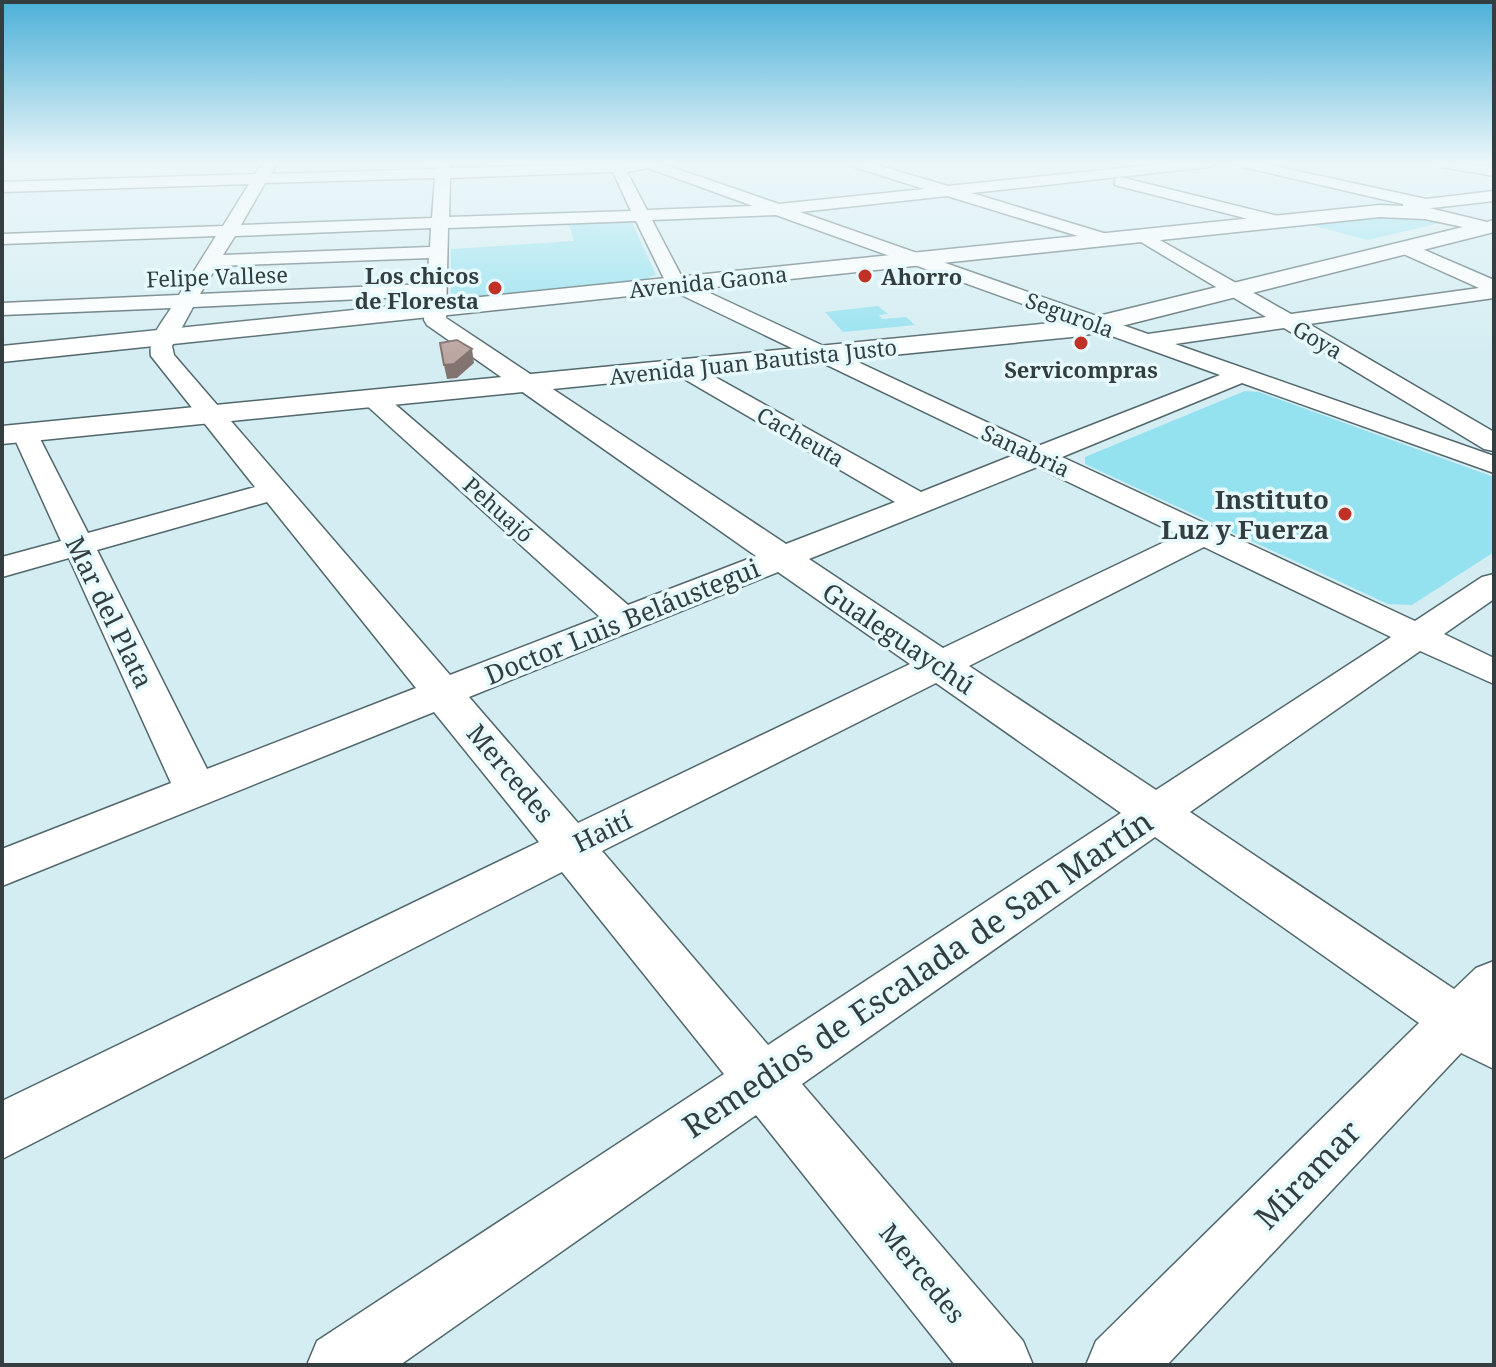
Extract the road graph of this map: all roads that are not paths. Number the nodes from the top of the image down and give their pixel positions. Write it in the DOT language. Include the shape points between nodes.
graph roads {
  1 [pos="231,227"];
  2 [pos="339,227"];
  3 [pos="440,227"];
  4 [pos="647,227"];
  5 [pos="827,227"];
  6 [pos="1065,227"];
  7 [pos="1221,227"];
  8 [pos="1440,227"];
  9 [pos="1482,227"];
  10 [pos="228,231"];
  11 [pos="1142,235"];
  12 [pos="3,239"];
  13 [pos="1104,239"];
  14 [pos="1406,248"];
  15 [pos="437,252"];
  16 [pos="919,259"];
  17 [pos="211,261"];
  18 [pos="1226,284"];
  19 [pos="676,285"];
  20 [pos="1494,290"];
  21 [pos="434,300"];
  22 [pos="187,301"];
  23 [pos="2,309"];
  24 [pos="1070,314"];
  25 [pos="1285,321"];
  26 [pos="1099,325"];
  27 [pos="164,337"];
  28 [pos="1145,341"];
  29 [pos="810,348"];
  30 [pos="2,354"];
  31 [pos="682,368"];
  32 [pos="1242,375"];
  33 [pos="519,377"];
  34 [pos="373,398"];
  35 [pos="204,408"];
  36 [pos="10,429"];
  37 [pos="1494,444"];
  38 [pos="1457,453"];
  39 [pos="1038,456"];
  40 [pos="1494,465"];
  41 [pos="273,491"];
  42 [pos="919,503"];
  43 [pos="1204,535"];
  44 [pos="78,546"];
  45 [pos="781,558"];
  46 [pos="2,567"];
  47 [pos="1494,584"];
  48 [pos="624,620"];
  49 [pos="1417,636"];
  50 [pos="941,667"];
  51 [pos="1494,672"];
  52 [pos="443,693"];
  53 [pos="196,791"];
  54 [pos="1153,812"];
  55 [pos="572,846"];
  56 [pos="2,868"];
  57 [pos="1482,1016"];
  58 [pos="763,1078"];
  59 [pos="2,1131"];
  60 [pos="341,1365"];
  61 [pos="999,1365"];
  62 [pos="1120,1365"];
  1 -- 10 [label="street"];
  2 -- 10 [label="street"];
  3 -- 15 [label="street"];
  4 -- 19 [label="street"];
  5 -- 16 [label="street, Segurola"];
  6 -- 13 [label="street"];
  7 -- 11 [label="main road, Avenida Gaona"];
  8 -- 18 [label="main road, Avenida Juan Bautista Justo"];
  9 -- 14 [label="main road, Avenida Juan Bautista Justo"];
  10 -- 12 [label="street"];
  10 -- 17 [label="street"];
  11 -- 13 [label="main road, Avenida Gaona"];
  11 -- 18 [label="street, Goya"];
  13 -- 16 [label="main road, Avenida Gaona"];
  14 -- 18 [label="main road, Avenida Juan Bautista Justo"];
  14 -- 20 [label="street"];
  15 -- 17 [label="street"];
  15 -- 21 [label="street"];
  16 -- 19 [label="main road, Avenida Gaona"];
  16 -- 24 [label="street, Segurola"];
  17 -- 22 [label="street"];
  18 -- 24 [label="main road, Avenida Juan Bautista Justo"];
  18 -- 25 [label="street, Goya"];
  18 -- 26 [label="main road, Avenida Juan Bautista Justo"];
  19 -- 21 [label="main road, Avenida Gaona"];
  19 -- 29 [label="street, Sanabria"];
  20 -- 25 [label="street"];
  21 -- 22 [label="street, Felipe Vallese"];
  21 -- 27 [label="main road, Avenida Gaona"];
  21 -- 33 [label="street, Gualeguaychú" via="435,320"];
  22 -- 23 [label="street, Felipe Vallese"];
  22 -- 27 [label="street"];
  24 -- 26 [label="street, Segurola"];
  24 -- 29 [label="main road, Avenida Juan Bautista Justo"];
  25 -- 28 [label="street"];
  25 -- 37 [label="street, Goya"];
  26 -- 28 [label="street, Segurola"];
  26 -- 29 [label="main road, Avenida Juan Bautista Justo"];
  27 -- 30 [label="main road, Avenida Gaona"];
  27 -- 35 [label="street, Mercedes" via="163,356"];
  28 -- 32 [label="street, Segurola"];
  29 -- 31 [label="main road, Avenida Juan Bautista Justo"];
  29 -- 33 [label="main road, Avenida Juan Bautista Justo"];
  29 -- 39 [label="street, Sanabria"];
  31 -- 33 [label="main road, Avenida Juan Bautista Justo"];
  31 -- 42 [label="street, Cacheuta"];
  32 -- 38 [label="street, Segurola"];
  32 -- 39 [label="street, Doctor Luis Beláustegui"];
  33 -- 34 [label="main road, Avenida Juan Bautista Justo"];
  33 -- 35 [label="main road, Avenida Juan Bautista Justo"];
  33 -- 45 [label="street, Gualeguaychú"];
  34 -- 35 [label="main road, Avenida Juan Bautista Justo"];
  34 -- 48 [label="street, Pehuajó"];
  35 -- 36 [label="main road, Avenida Juan Bautista Justo"];
  35 -- 41 [label="street, Mercedes"];
  36 -- 44 [label="street, Mar del Plata"];
  37 -- 38 [label="street"];
  38 -- 40 [label="street, Segurola"];
  39 -- 42 [label="street, Doctor Luis Beláustegui"];
  39 -- 43 [label="street, Sanabria"];
  41 -- 44 [label="street"];
  41 -- 52 [label="street, Mercedes"];
  42 -- 45 [label="street, Doctor Luis Beláustegui"];
  43 -- 49 [label="street, Sanabria"];
  43 -- 50 [label="street, Haití"];
  44 -- 46 [label="street"];
  44 -- 53 [label="street, Mar del Plata"];
  45 -- 48 [label="street, Doctor Luis Beláustegui"];
  45 -- 50 [label="street, Gualeguaychú"];
  47 -- 49 [label="street, Remedios de Escalada de San Martín"];
  48 -- 52 [label="street, Doctor Luis Beláustegui"];
  49 -- 51 [label="street, Sanabria"];
  49 -- 54 [label="street, Remedios de Escalada de San Martín"];
  50 -- 54 [label="street, Gualeguaychú"];
  50 -- 55 [label="street, Haití"];
  52 -- 53 [label="street, Doctor Luis Beláustegui"];
  52 -- 55 [label="street, Mercedes"];
  53 -- 56 [label="street, Doctor Luis Beláustegui"];
  54 -- 57 [label="street, Gualeguaychú"];
  54 -- 58 [label="street, Remedios de Escalada de San Martín"];
  55 -- 58 [label="street, Mercedes"];
  55 -- 59 [label="street, Haití"];
  57 -- 62 [label="street, Miramar"];
  58 -- 60 [label="street, Remedios de Escalada de San Martín"];
  58 -- 61 [label="street, Mercedes"];
}
